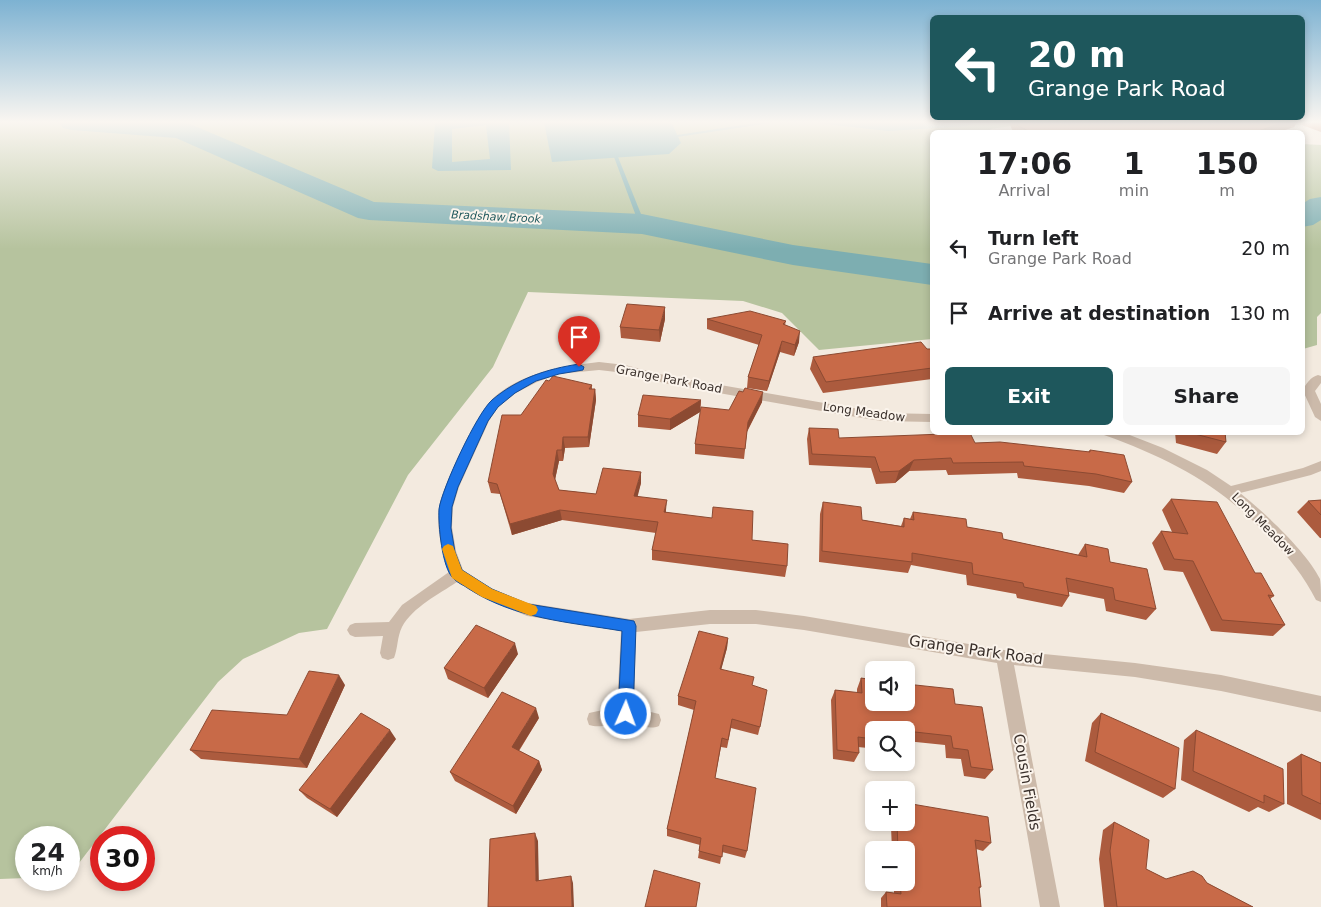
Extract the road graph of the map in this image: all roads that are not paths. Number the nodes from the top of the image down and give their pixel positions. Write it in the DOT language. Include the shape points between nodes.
graph roads {
  1 [pos="1318,379"];
  2 [pos="1306,390"];
  3 [pos="796,401"];
  4 [pos="1321,417"];
  5 [pos="930,418"];
  6 [pos="1116,435"];
  7 [pos="1321,466"];
  8 [pos="1230,491"];
  9 [pos="457,574"];
  10 [pos="1321,596"];
  11 [pos="629,626"];
  12 [pos="393,629"];
  13 [pos="355,630"];
  14 [pos="388,653"];
  15 [pos="1004,657"];
  16 [pos="1321,704"];
  17 [pos="626,714"];
  18 [pos="594,719"];
  19 [pos="653,720"];
  20 [pos="1050,907"];
  1 -- 2 [label="street"];
  2 -- 4 [label="street"];
  3 -- 5 [label="street, Long Meadow" via="882,417"];
  3 -- 9 [label="street, Grange Park Road" via="599,366 557,371 533,379 494,404 483,420 452,487 446,507 445,528"];
  6 -- 8 [label="street, Long Meadow" via="1195,468"];
  7 -- 8 [label="street"];
  8 -- 10 [label="street, Long Meadow" via="1298,558"];
  9 -- 11 [label="street, Grange Park Road" via="487,593 527,609"];
  9 -- 12 [label="street" via="414,606"];
  11 -- 15 [label="street, Grange Park Road" via="710,617 756,617"];
  11 -- 17 [label="street"];
  12 -- 13 [label="street"];
  12 -- 14 [label="street"];
  15 -- 16 [label="street, Grange Park Road" via="1135,670 1221,683"];
  15 -- 20 [label="street, Cousin Fields"];
  17 -- 18 [label="street"];
  17 -- 19 [label="street"];
}
